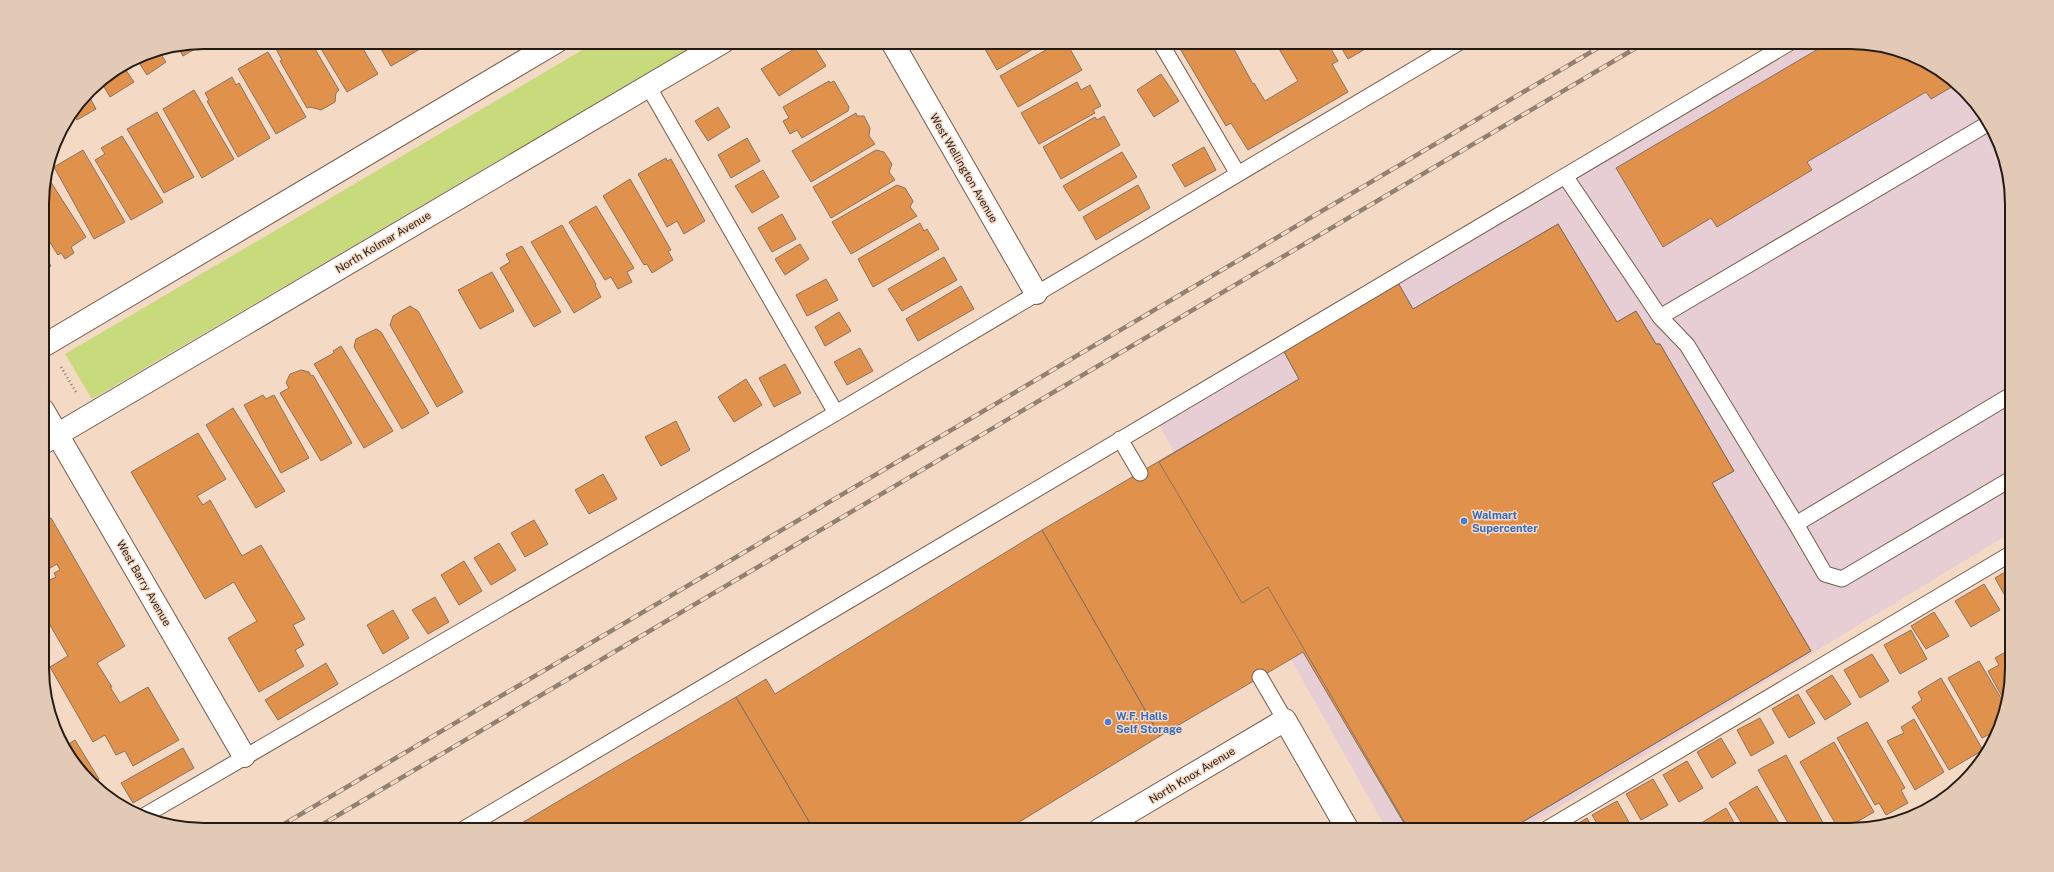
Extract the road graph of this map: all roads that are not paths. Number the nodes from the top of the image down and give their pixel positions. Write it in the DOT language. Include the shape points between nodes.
graph roads {
  1 [pos="544,49"];
  2 [pos="711,49"];
  3 [pos="896,49"];
  4 [pos="1164,49"];
  5 [pos="1448,49"];
  6 [pos="1779,49"];
  7 [pos="648,86"];
  8 [pos="1984,126"];
  9 [pos="1238,174"];
  10 [pos="1565,176"];
  11 [pos="1036,293"];
  12 [pos="1660,318"];
  13 [pos="49,342"];
  14 [pos="2005,399"];
  15 [pos="836,413"];
  16 [pos="50,438"];
  17 [pos="1120,439"];
  18 [pos="1140,472"];
  19 [pos="2005,483"];
  20 [pos="1796,524"];
  21 [pos="2005,557"];
  22 [pos="1260,677"];
  23 [pos="1285,720"];
  24 [pos="244,756"];
  25 [pos="150,813"];
  26 [pos="474,823"];
  27 [pos="1111,823"];
  28 [pos="1344,823"];
  29 [pos="1557,823"];
  1 -- 13 [label="street"];
  2 -- 7 [label="street, North Kolmar Avenue"];
  3 -- 11 [label="street, West Wellington Avenue"];
  4 -- 9 [label="lane"];
  5 -- 9 [label="lane"];
  6 -- 10 [label="lane"];
  7 -- 15 [label="lane"];
  7 -- 16 [label="street, North Kolmar Avenue"];
  8 -- 12 [label="lane"];
  9 -- 11 [label="lane"];
  10 -- 12 [label="lane"];
  10 -- 17 [label="lane"];
  11 -- 15 [label="lane"];
  12 -- 20 [label="lane" via="1687,345"];
  14 -- 20 [label="lane"];
  15 -- 24 [label="lane"];
  16 -- 24 [label="street, West Barry Avenue"];
  17 -- 18 [label="lane"];
  17 -- 26 [label="lane"];
  19 -- 20 [label="lane" via="1842,579 1825,574"];
  21 -- 29 [label="lane"];
  22 -- 23 [label="lane"];
  23 -- 27 [label="street, North Knox Avenue"];
  23 -- 28 [label="street"];
  24 -- 25 [label="lane"];
}
